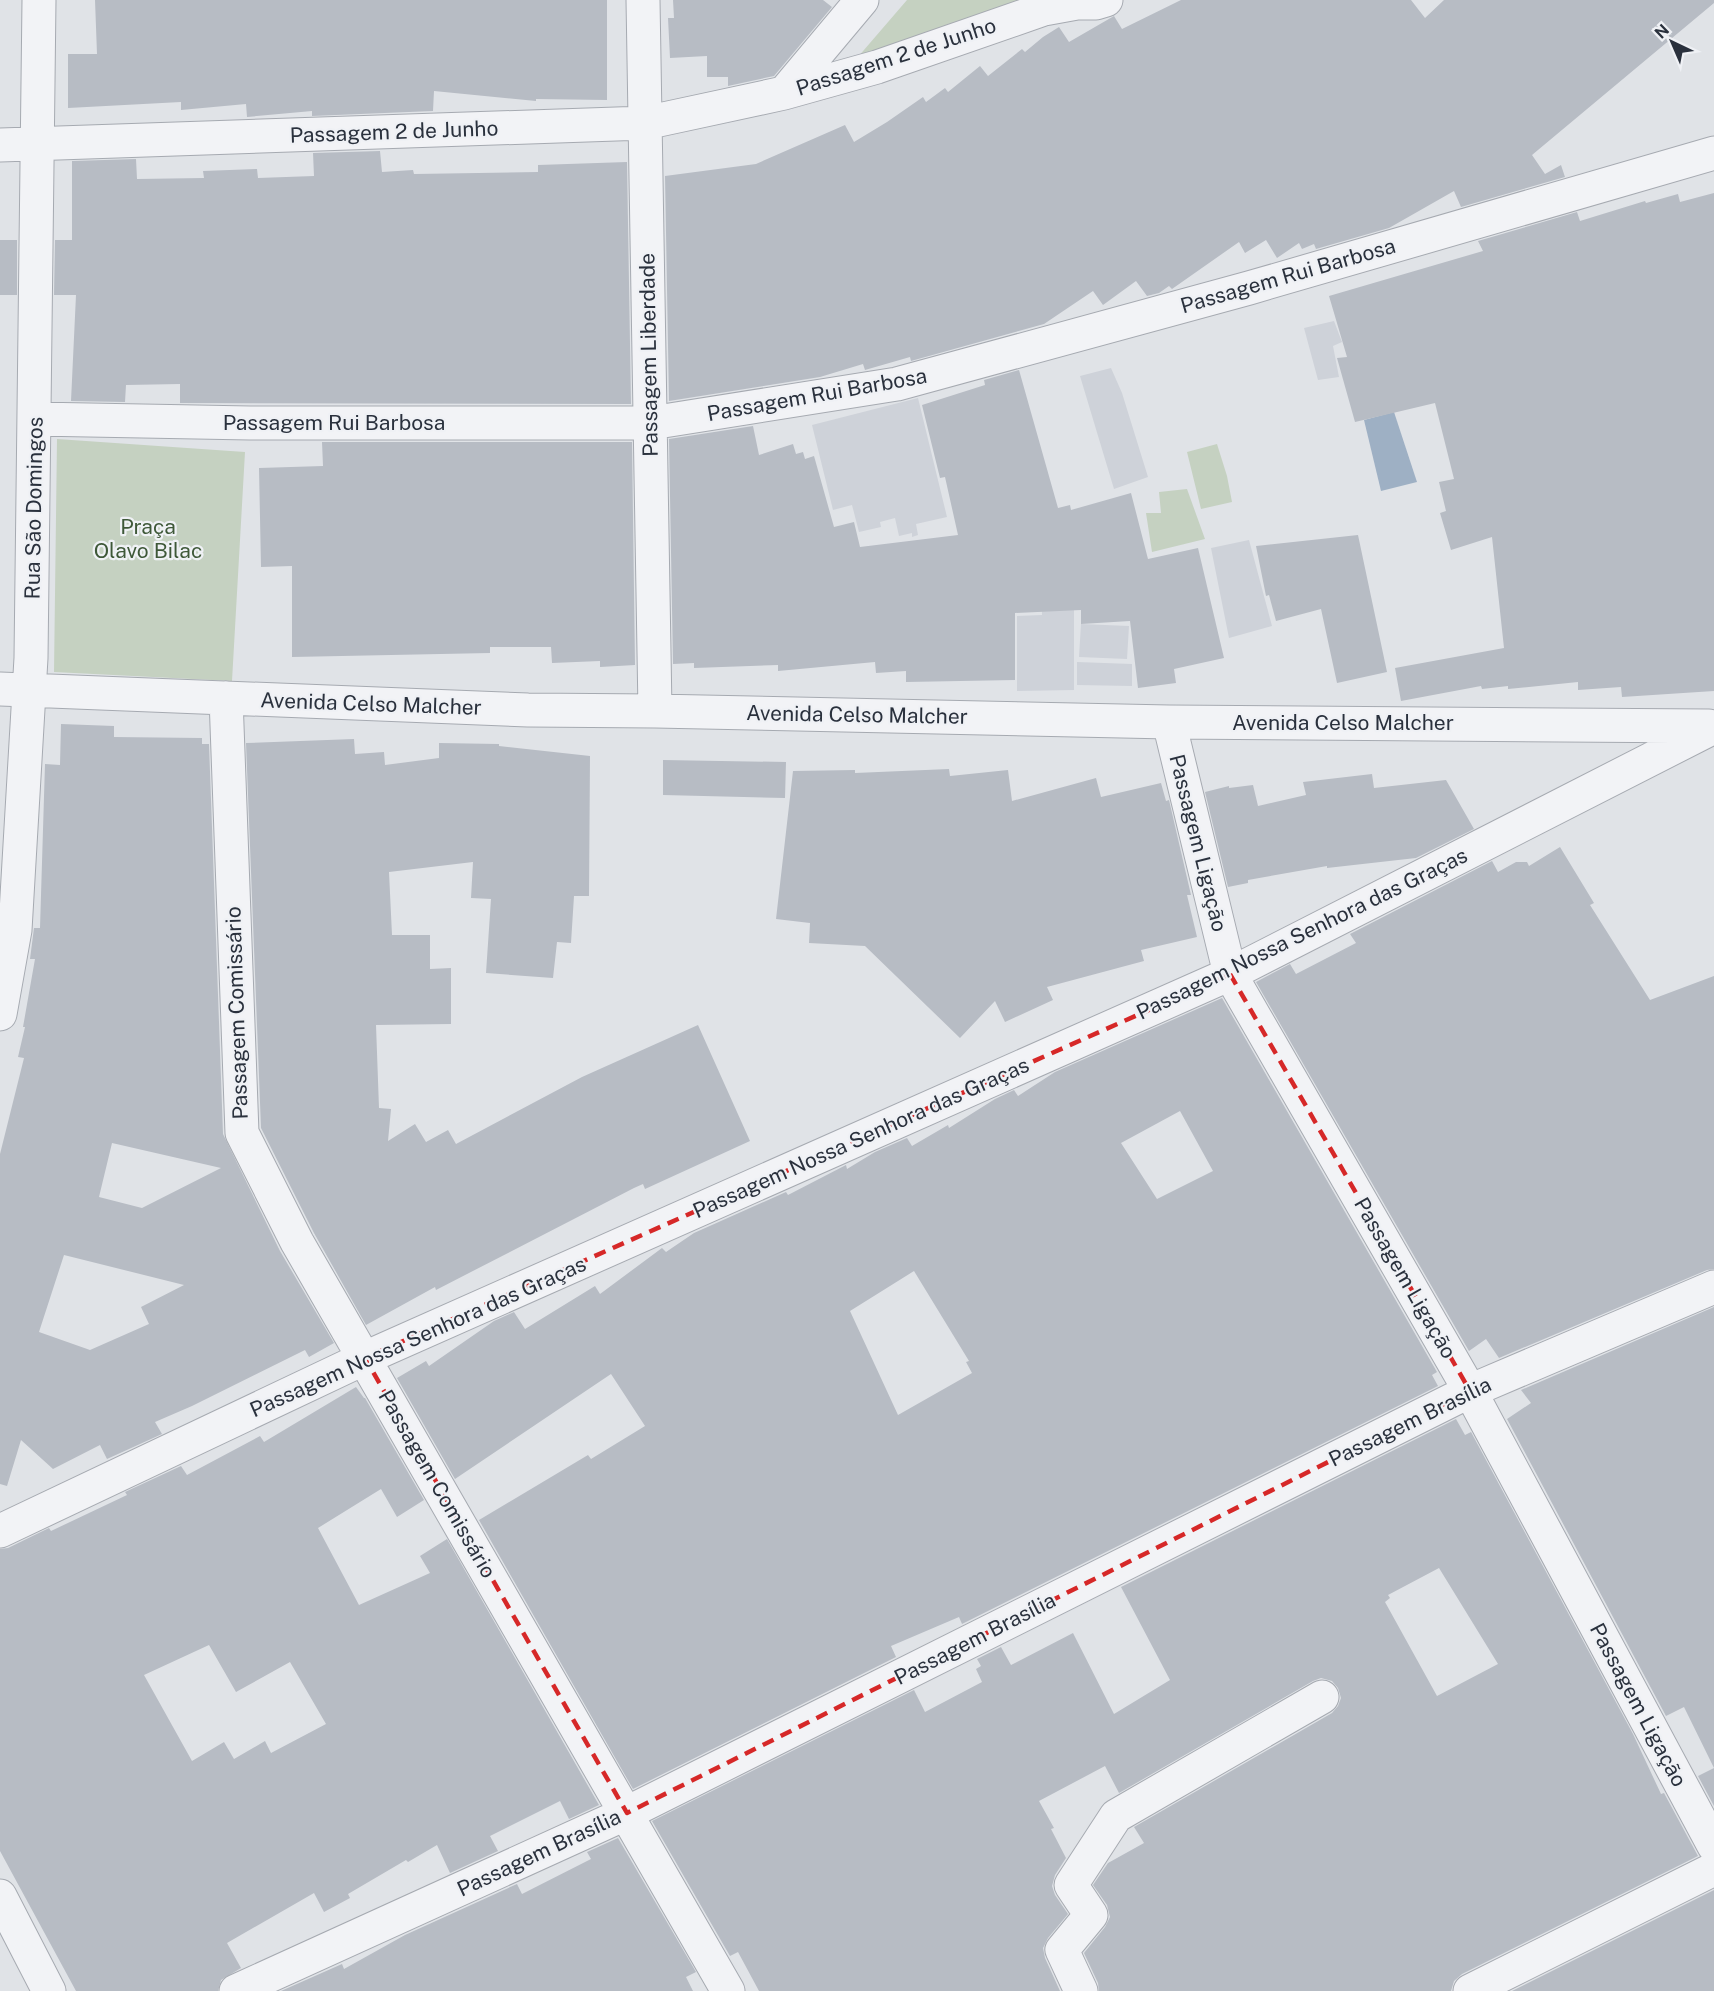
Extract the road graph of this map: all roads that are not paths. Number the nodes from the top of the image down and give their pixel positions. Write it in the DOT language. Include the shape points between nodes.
graph roads {
  1 [pos="39,0"];
  2 [pos="643,0"];
  3 [pos="862,0"];
  4 [pos="1086,1"];
  5 [pos="784,93"];
  6 [pos="645,123"];
  7 [pos="36,144"];
  8 [pos="0,145"];
  9 [pos="1714,153"];
  10 [pos="35,418"];
  11 [pos="651,423"];
  12 [pos="14,690"];
  13 [pos="226,698"];
  14 [pos="656,711"];
  15 [pos="1169,722"];
  16 [pos="1714,727"];
  17 [pos="1230,974"];
  18 [pos="0,1014"];
  19 [pos="1714,1287"];
  20 [pos="365,1358"];
  21 [pos="1470,1391"];
  22 [pos="0,1531"];
  23 [pos="1322,1697"];
  24 [pos="627,1813"];
  25 [pos="1714,1846"];
  26 [pos="1714,1869"];
  27 [pos="0,1896"];
  28 [pos="49,1991"];
  29 [pos="236,1991"];
  30 [pos="728,1991"];
  31 [pos="1081,1991"];
  32 [pos="1470,1991"];
  1 -- 7 [label="street, Rua São Domingos"];
  2 -- 6 [label="street, Passagem Liberdade"];
  3 -- 5 [label="street, Passagem 2 de Junho"];
  4 -- 5 [label="street, Passagem 2 de Junho" via="1044,9 877,67"];
  5 -- 6 [label="street, Passagem 2 de Junho"];
  6 -- 7 [label="street, Passagem 2 de Junho"];
  6 -- 11 [label="street, Passagem Liberdade"];
  7 -- 8 [label="street, Passagem 2 de Junho"];
  7 -- 10 [label="street, Rua São Domingos"];
  9 -- 11 [label="street, Passagem Rui Barbosa" via="1249,288 897,384"];
  10 -- 11 [label="street, Passagem Rui Barbosa" via="250,423"];
  10 -- 12 [label="street, Rua São Domingos" via="32,646"];
  11 -- 14 [label="street, Passagem Liberdade"];
  12 -- 13 [label="street, Avenida Celso Malcher"];
  12 -- 18 [label="street, Rua São Domingos" via="15,930"];
  13 -- 14 [label="street, Avenida Celso Malcher"];
  13 -- 20 [label="street, Passagem Comissário" via="242,1133 297,1242"];
  14 -- 15 [label="street, Avenida Celso Malcher"];
  15 -- 16 [label="street, Avenida Celso Malcher"];
  15 -- 17 [label="street, Passagem Ligação"];
  16 -- 17 [label="street, Passagem Nossa Senhora das Graças"];
  17 -- 20 [label="street, Passagem Nossa Senhora das Graças"];
  17 -- 21 [label="street, Passagem Ligação"];
  19 -- 21 [label="street, Passagem Brasília"];
  20 -- 22 [label="street, Passagem Nossa Senhora das Graças"];
  20 -- 24 [label="street, Passagem Comissário"];
  21 -- 24 [label="street, Passagem Brasília"];
  21 -- 25 [label="street, Passagem Ligação"];
  23 -- 31 [label="street" via="1116,1816 1071,1885 1091,1916 1062,1950"];
  24 -- 29 [label="street, Passagem Brasília"];
  24 -- 30 [label="street, Passagem Comissário"];
  26 -- 32 [label="street"];
  27 -- 28 [label="street"];
}
